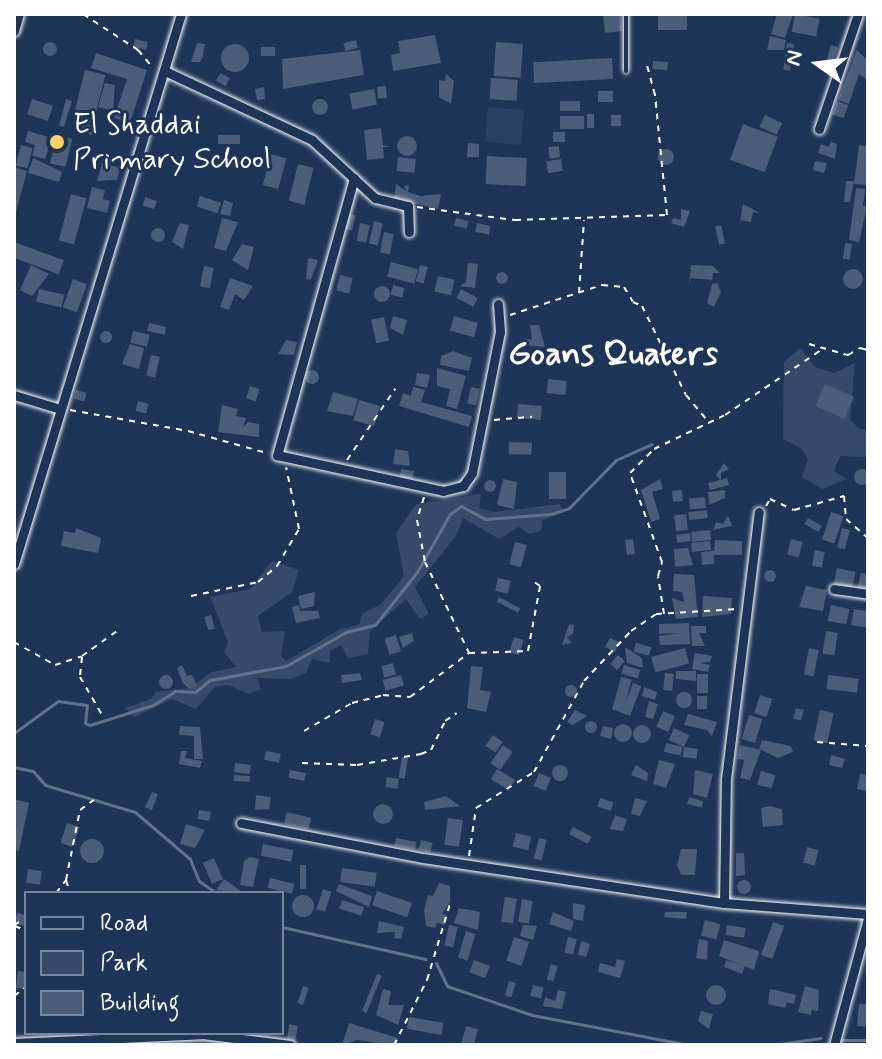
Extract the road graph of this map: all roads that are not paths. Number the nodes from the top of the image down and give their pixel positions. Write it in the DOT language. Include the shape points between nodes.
graph roads {
  1 [pos="19,14"];
  2 [pos="181,14"];
  3 [pos="626,14"];
  4 [pos="858,14"];
  5 [pos="14,31"];
  6 [pos="626,71"];
  7 [pos="163,75"];
  8 [pos="819,129"];
  9 [pos="354,178"];
  10 [pos="409,232"];
  11 [pos="498,304"];
  12 [pos="14,395"];
  13 [pos="57,408"];
  14 [pos="759,512"];
  15 [pos="14,563"];
  16 [pos="834,589"];
  17 [pos="868,594"];
  18 [pos="241,823"];
  19 [pos="724,903"];
  20 [pos="868,916"];
  21 [pos="181,1035"];
  22 [pos="210,1035"];
  23 [pos="14,1043"];
  24 [pos="290,1045"];
  25 [pos="834,1045"];
  1 -- 5 [label="street"];
  2 -- 7 [label="street"];
  3 -- 6 [label="lane"];
  4 -- 8 [label="street"];
  7 -- 9 [label="street" via="312,140"];
  7 -- 13 [label="street"];
  9 -- 10 [label="street" via="375,198 408,206"];
  9 -- 11 [label="street" via="281,456 427,488 453,491 469,480"];
  12 -- 13 [label="street"];
  13 -- 15 [label="street"];
  14 -- 19 [label="street" via="726,779"];
  16 -- 17 [label="street"];
  18 -- 19 [label="street" via="468,865"];
  19 -- 20 [label="street"];
  20 -- 25 [label="street"];
  21 -- 23 [label="street"];
  22 -- 24 [label="street"];
}
